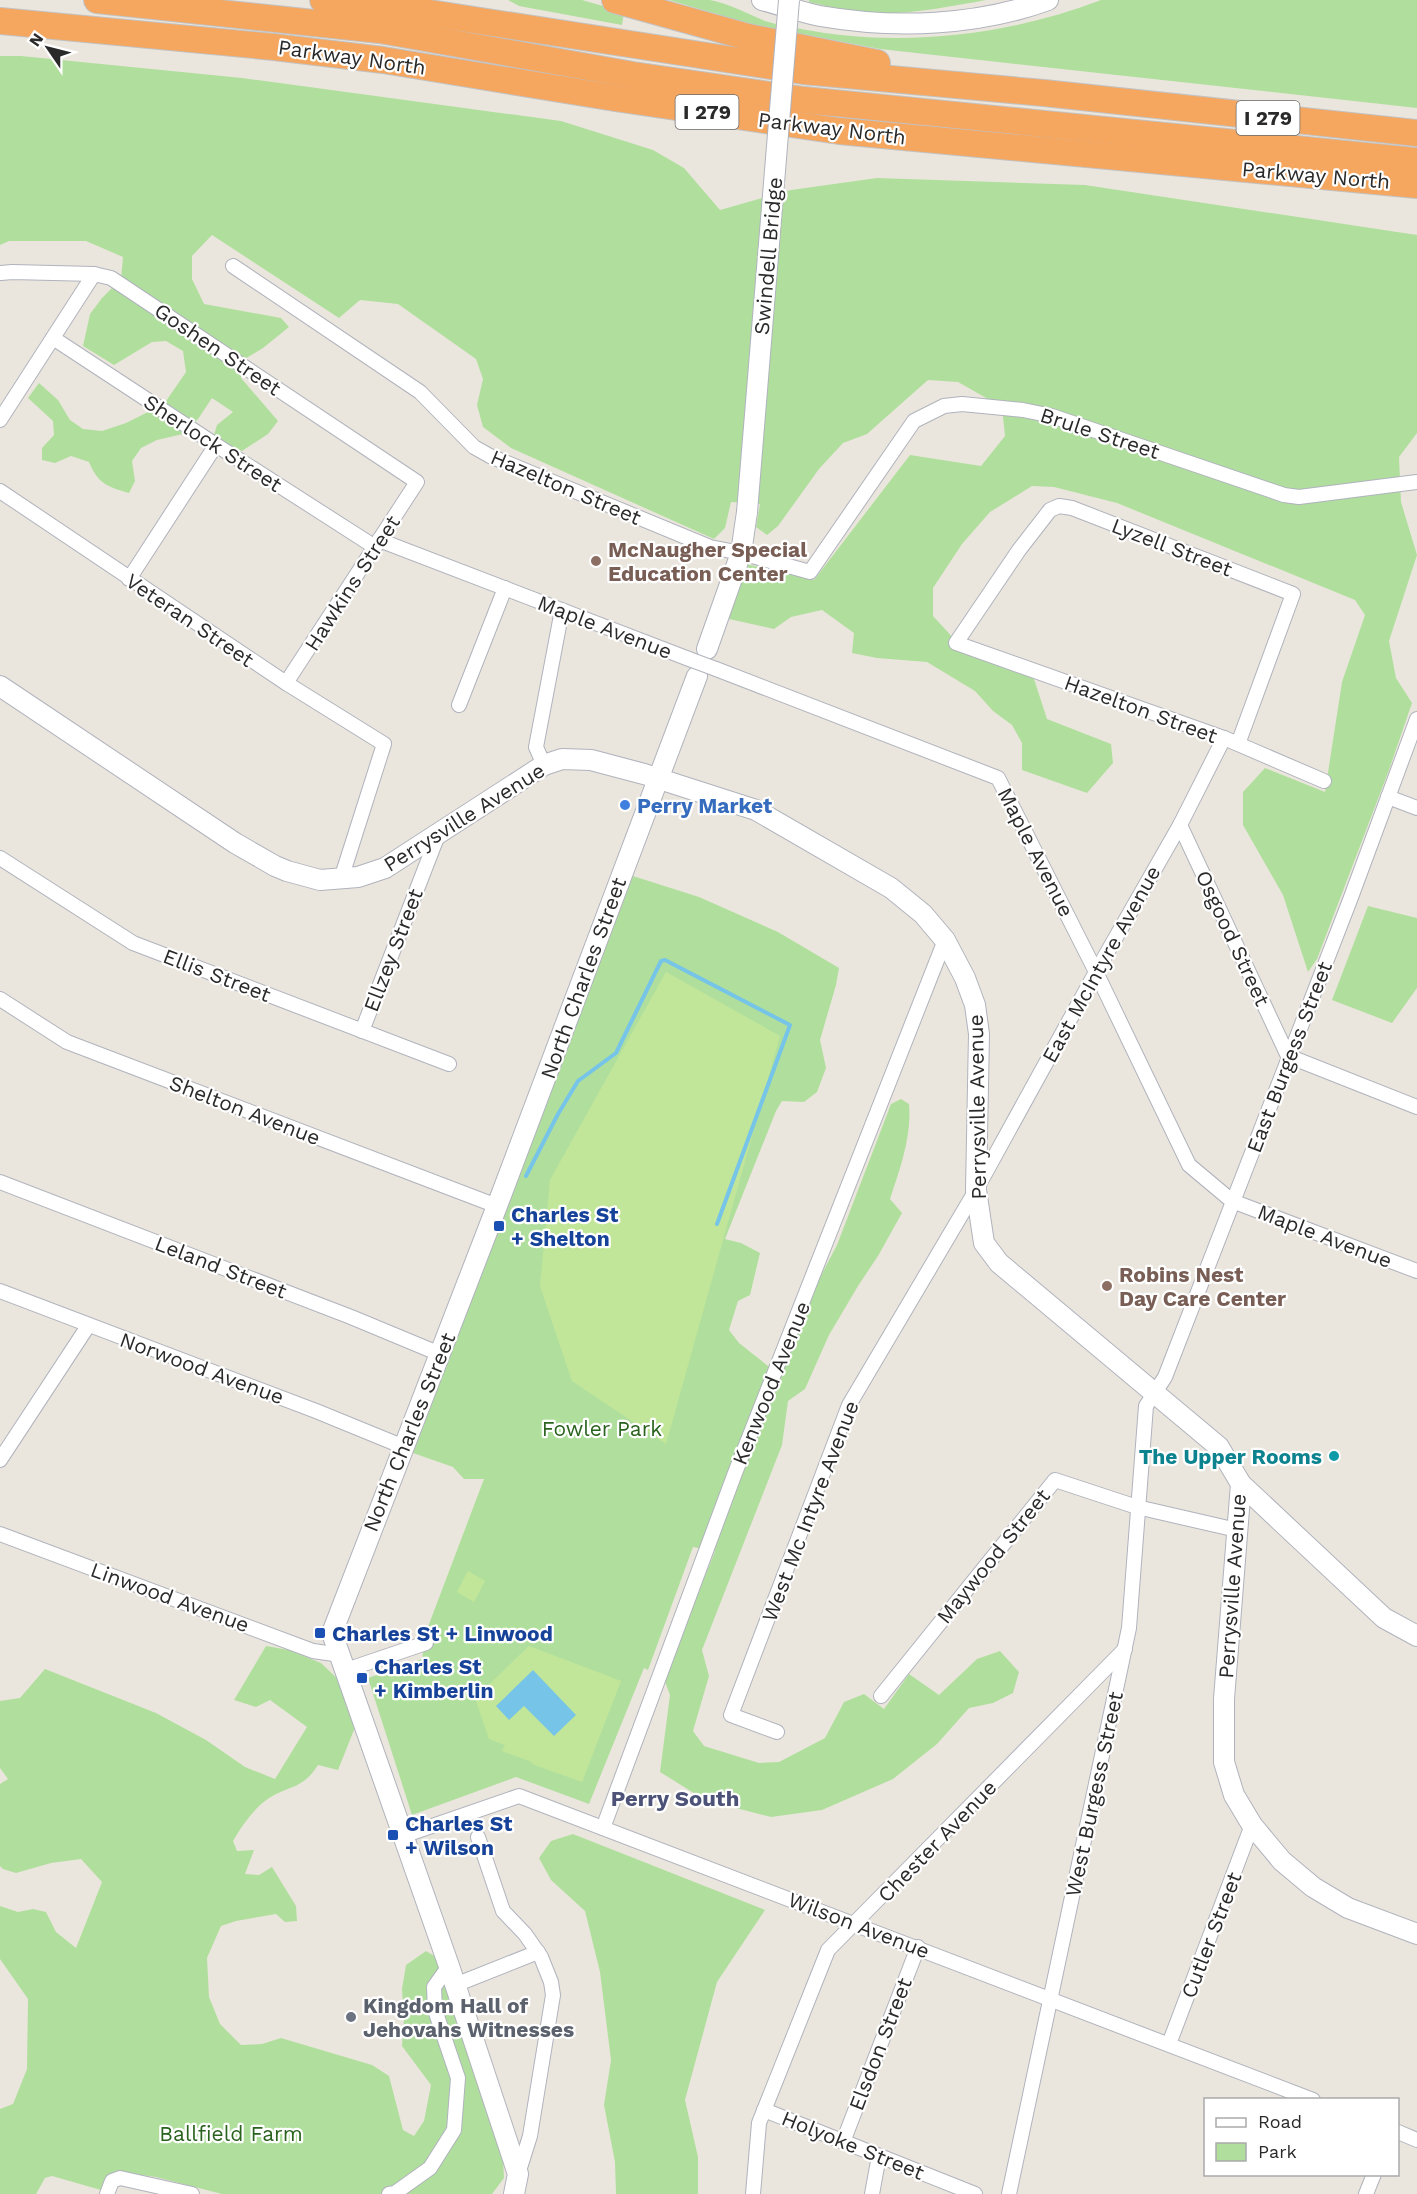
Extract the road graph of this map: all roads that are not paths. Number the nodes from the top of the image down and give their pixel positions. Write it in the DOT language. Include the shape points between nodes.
graph roads {
  1 [pos="97,0"];
  2 [pos="323,0"];
  3 [pos="615,0"];
  4 [pos="762,0"];
  5 [pos="789,0"];
  6 [pos="1048,0"];
  7 [pos="0,21"];
  8 [pos="1044,93"];
  9 [pos="1417,133"];
  10 [pos="1417,161"];
  11 [pos="1417,185"];
  12 [pos="233,266"];
  13 [pos="1,273"];
  14 [pos="94,274"];
  15 [pos="53,338"];
  16 [pos="0,420"];
  17 [pos="216,445"];
  18 [pos="417,482"];
  19 [pos="1417,482"];
  20 [pos="0,491"];
  21 [pos="377,543"];
  22 [pos="741,553"];
  23 [pos="810,572"];
  24 [pos="129,579"];
  25 [pos="505,588"];
  26 [pos="562,610"];
  27 [pos="956,644"];
  28 [pos="707,650"];
  29 [pos="693,668"];
  30 [pos="286,683"];
  31 [pos="0,686"];
  32 [pos="459,705"];
  33 [pos="1417,719"];
  34 [pos="1224,738"];
  35 [pos="1238,744"];
  36 [pos="544,765"];
  37 [pos="658,778"];
  38 [pos="1324,781"];
  39 [pos="1388,797"];
  40 [pos="1417,808"];
  41 [pos="1180,825"];
  42 [pos="438,835"];
  43 [pos="0,858"];
  44 [pos="341,879"];
  45 [pos="945,940"];
  46 [pos="1096,972"];
  47 [pos="0,999"];
  48 [pos="362,1031"];
  49 [pos="1288,1056"];
  50 [pos="449,1064"];
  51 [pos="1417,1107"];
  52 [pos="0,1182"];
  53 [pos="976,1190"];
  54 [pos="1233,1201"];
  55 [pos="497,1206"];
  56 [pos="1417,1271"];
  57 [pos="0,1291"];
  58 [pos="88,1326"];
  59 [pos="440,1354"];
  60 [pos="1155,1392"];
  61 [pos="404,1447"];
  62 [pos="0,1460"];
  63 [pos="1241,1484"];
  64 [pos="1137,1507"];
  65 [pos="1237,1530"];
  66 [pos="0,1534"];
  67 [pos="1417,1636"];
  68 [pos="426,1643"];
  69 [pos="1125,1649"];
  70 [pos="343,1663"];
  71 [pos="880,1695"];
  72 [pos="777,1732"];
  73 [pos="1252,1825"];
  74 [pos="603,1828"];
  75 [pos="403,1836"];
  76 [pos="478,1837"];
  77 [pos="855,1924"];
  78 [pos="1417,1934"];
  79 [pos="918,1947"];
  80 [pos="538,1952"];
  81 [pos="452,1975"];
  82 [pos="1051,1999"];
  83 [pos="1169,2044"];
  84 [pos="1308,2098"];
  85 [pos="764,2110"];
  86 [pos="1399,2132"];
  87 [pos="1417,2139"];
  88 [pos="843,2142"];
  89 [pos="879,2156"];
  90 [pos="518,2174"];
  91 [pos="1374,2176"];
  92 [pos="110,2187"];
  93 [pos="192,2194"];
  94 [pos="389,2194"];
  95 [pos="514,2194"];
  96 [pos="753,2194"];
  97 [pos="872,2194"];
  98 [pos="975,2194"];
  99 [pos="1010,2194"];
  100 [pos="1366,2194"];
  1 -- 10 [label="highway" via="380,30 633,75 804,100"];
  2 -- 8 [label="highway, I 279" via="803,71"];
  3 -- 8 [label="highway" via="821,53 893,66 1019,79"];
  4 -- 6 [label="street" via="819,15 890,22 949,22"];
  5 -- 22 [label="street, Swindell Bridge, bridge"];
  7 -- 11 [label="highway, Parkway North / I 279" via="383,60 839,131"];
  8 -- 9 [label="highway, I 279"];
  12 -- 22 [label="street, Hazelton Street" via="420,392 474,447 710,547"];
  13 -- 14 [label="street, Goshen Street"];
  14 -- 15 [label="street"];
  14 -- 18 [label="street, Goshen Street" via="111,278"];
  15 -- 16 [label="street"];
  15 -- 17 [label="street, Sherlock Street"];
  17 -- 21 [label="street, Sherlock Street"];
  17 -- 24 [label="street"];
  18 -- 21 [label="street, Hawkins Street"];
  19 -- 23 [label="street, Brule Street" via="1313,496 1284,495 1052,416 962,404 944,406 914,421"];
  20 -- 24 [label="street, Veteran Street"];
  21 -- 25 [label="street, Maple Avenue"];
  21 -- 30 [label="street, Hawkins Street"];
  22 -- 23 [label="street, Hazelton Street"];
  22 -- 28 [label="street"];
  24 -- 30 [label="street, Veteran Street"];
  25 -- 26 [label="street, Maple Avenue"];
  25 -- 32 [label="street"];
  26 -- 29 [label="street, Maple Avenue"];
  26 -- 36 [label="street" via="536,747"];
  27 -- 34 [label="street, Hazelton Street"];
  27 -- 35 [label="street, Lyzell Street" via="1050,510 1059,506 1072,508 1293,594"];
  29 -- 37 [label="street, North Charles Street"];
  29 -- 46 [label="street, Maple Avenue, bridge" via="716,669 998,778"];
  30 -- 44 [label="street, Veteran Street" via="384,744"];
  31 -- 44 [label="street, Perrysville Avenue" via="255,855 287,871 320,880"];
  33 -- 39 [label="street, East Burgess Street"];
  34 -- 35 [label="street, Hazelton Street"];
  34 -- 41 [label="street, East McIntyre Avenue"];
  35 -- 38 [label="street, Hazelton Street"];
  36 -- 37 [label="street, Perrysville Avenue" via="562,759 591,760"];
  36 -- 42 [label="street, Perrysville Avenue"];
  37 -- 45 [label="street, Perrysville Avenue" via="756,810 891,888"];
  37 -- 55 [label="street, North Charles Street"];
  39 -- 40 [label="street"];
  39 -- 49 [label="street, East Burgess Street"];
  41 -- 46 [label="street, East McIntyre Avenue"];
  41 -- 49 [label="street, Osgood Street"];
  42 -- 44 [label="street, Perrysville Avenue" via="385,868"];
  42 -- 48 [label="street, Ellzey Street"];
  43 -- 48 [label="street, Ellis Street" via="133,943"];
  45 -- 53 [label="street, Perrysville Avenue" via="969,987 979,1034"];
  45 -- 74 [label="street, Kenwood Avenue" via="735,1473"];
  46 -- 53 [label="street, East McIntyre Avenue"];
  46 -- 54 [label="street, Maple Avenue" via="1189,1165"];
  47 -- 55 [label="street, Shelton Avenue" via="67,1042"];
  48 -- 50 [label="street, Ellis Street"];
  49 -- 51 [label="street"];
  49 -- 54 [label="street, East Burgess Street"];
  52 -- 59 [label="street, Leland Street"];
  53 -- 60 [label="street, Perrysville Avenue" via="984,1243 999,1263"];
  53 -- 72 [label="street, West Mc Intyre Avenue" via="849,1404 731,1715"];
  54 -- 56 [label="street, Maple Avenue"];
  54 -- 60 [label="street, East Burgess Street" via="1165,1377"];
  55 -- 59 [label="street, North Charles Street"];
  57 -- 58 [label="street, Norwood Avenue"];
  58 -- 61 [label="street, Norwood Avenue"];
  58 -- 62 [label="street"];
  59 -- 61 [label="street, North Charles Street"];
  60 -- 63 [label="street, Perrysville Avenue" via="1219,1447"];
  60 -- 64 [label="street, West Burgess Street" via="1144,1416"];
  61 -- 70 [label="street, North Charles Street" via="332,1633"];
  63 -- 65 [label="street, Perrysville Avenue"];
  63 -- 67 [label="street" via="1384,1618"];
  64 -- 65 [label="street, Maywood Street"];
  64 -- 69 [label="street, West Burgess Street"];
  64 -- 71 [label="street, Maywood Street" via="1055,1480"];
  65 -- 73 [label="street, Perrysville Avenue" via="1224,1699 1224,1762 1234,1795"];
  66 -- 70 [label="street, Linwood Avenue"];
  68 -- 70 [label="street"];
  69 -- 77 [label="street, Chester Avenue"];
  69 -- 82 [label="street, West Burgess Street"];
  70 -- 75 [label="street, North Charles Street"];
  73 -- 78 [label="street, Perrysville Avenue" via="1282,1861 1313,1887 1348,1908"];
  73 -- 83 [label="street, Cutler Street"];
  74 -- 75 [label="street, Wilson Avenue" via="519,1796"];
  74 -- 77 [label="street, Wilson Avenue"];
  75 -- 81 [label="street, North Charles Street"];
  76 -- 80 [label="street" via="503,1911"];
  77 -- 79 [label="street, Wilson Avenue"];
  77 -- 85 [label="street, Chester Avenue" via="828,1950"];
  79 -- 82 [label="street, Wilson Avenue"];
  79 -- 88 [label="street, Elsdon Street"];
  80 -- 81 [label="street"];
  80 -- 90 [label="street" via="553,1995 530,2136"];
  81 -- 90 [label="street, North Charles Street"];
  81 -- 94 [label="street" via="434,1987 435,2010 458,2078 454,2130 430,2168"];
  82 -- 83 [label="street, Wilson Avenue"];
  82 -- 99 [label="street, West Burgess Street"];
  83 -- 84 [label="street, Wilson Avenue"];
  85 -- 88 [label="street, Holyoke Street"];
  85 -- 96 [label="street, Chester Avenue" via="759,2123"];
  86 -- 87 [label="street"];
  88 -- 89 [label="street, Holyoke Street"];
  89 -- 97 [label="street"];
  89 -- 98 [label="street, Holyoke Street"];
  90 -- 95 [label="street, North Charles Street"];
  91 -- 100 [label="street"];
  92 -- 93 [label="street" via="120,2178"];
}
